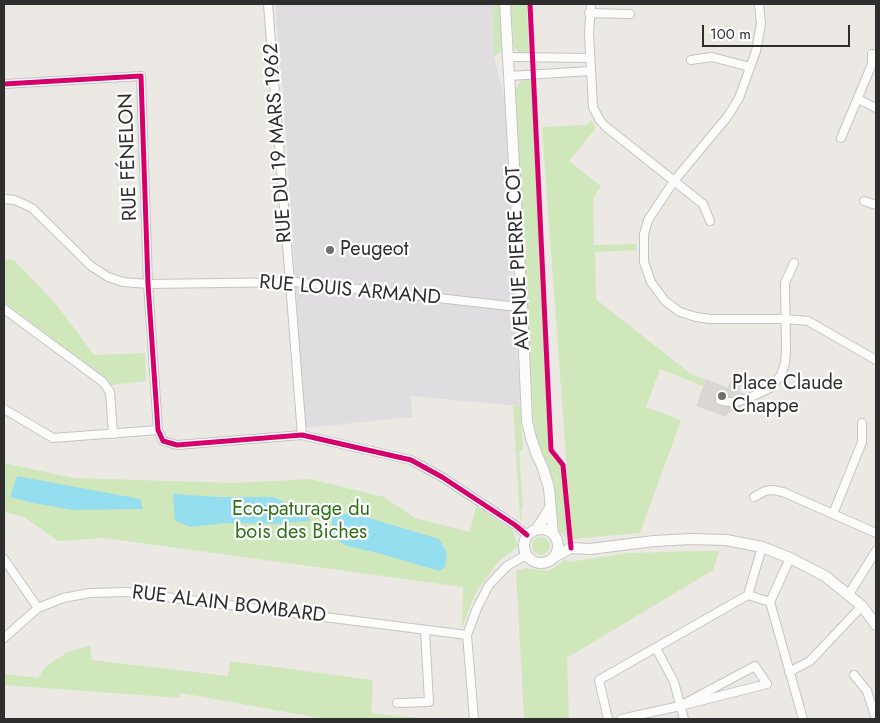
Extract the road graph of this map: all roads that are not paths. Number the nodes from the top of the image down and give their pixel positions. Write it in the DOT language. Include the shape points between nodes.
graph roads {
  1 [pos="268,4"];
  2 [pos="505,4"];
  3 [pos="590,4"];
  4 [pos="759,4"];
  5 [pos="589,13"];
  6 [pos="630,14"];
  7 [pos="872,54"];
  8 [pos="508,57"];
  9 [pos="590,58"];
  10 [pos="691,60"];
  11 [pos="750,67"];
  12 [pos="591,71"];
  13 [pos="509,76"];
  14 [pos="4,84"];
  15 [pos="858,99"];
  16 [pos="876,108"];
  17 [pos="841,138"];
  18 [pos="674,181"];
  19 [pos="4,199"];
  20 [pos="864,201"];
  21 [pos="876,205"];
  22 [pos="710,221"];
  23 [pos="794,264"];
  24 [pos="289,281"];
  25 [pos="148,284"];
  26 [pos="522,306"];
  27 [pos="4,309"];
  28 [pos="786,319"];
  29 [pos="876,360"];
  30 [pos="720,400"];
  31 [pos="4,409"];
  32 [pos="862,423"];
  33 [pos="158,430"];
  34 [pos="113,434"];
  35 [pos="302,435"];
  36 [pos="754,497"];
  37 [pos="550,508"];
  38 [pos="833,514"];
  39 [pos="537,529"];
  40 [pos="876,533"];
  41 [pos="527,535"];
  42 [pos="555,536"];
  43 [pos="762,547"];
  44 [pos="572,548"];
  45 [pos="876,551"];
  46 [pos="526,555"];
  47 [pos="554,557"];
  48 [pos="790,558"];
  49 [pos="4,559"];
  50 [pos="849,594"];
  51 [pos="748,595"];
  52 [pos="770,602"];
  53 [pos="862,606"];
  54 [pos="38,608"];
  55 [pos="876,625"];
  56 [pos="425,630"];
  57 [pos="467,635"];
  58 [pos="4,638"];
  59 [pos="656,648"];
  60 [pos="789,672"];
  61 [pos="854,675"];
  62 [pos="397,703"];
  63 [pos="680,706"];
  64 [pos="474,719"];
  65 [pos="608,719"];
  66 [pos="621,719"];
  67 [pos="684,719"];
  68 [pos="803,719"];
  69 [pos="876,719"];
  1 -- 24 [label="street, RUE DU 19 MARS 1962"];
  2 -- 8 [label="street, AVENUE PIERRE COT"];
  3 -- 5 [label="street"];
  4 -- 11 [label="street" via="762,24"];
  5 -- 6 [label="street"];
  5 -- 9 [label="street"];
  7 -- 15 [label="street" via="872,64"];
  8 -- 9 [label="street"];
  8 -- 13 [label="street, AVENUE PIERRE COT"];
  9 -- 12 [label="street"];
  10 -- 11 [label="street" via="712,57"];
  11 -- 18 [label="street" via="739,98 728,116"];
  12 -- 13 [label="street"];
  12 -- 18 [label="street" via="593,107 598,119"];
  13 -- 26 [label="street, AVENUE PIERRE COT"];
  14 -- 25 [label="street, RUE FÉNELON" via="141,76"];
  15 -- 16 [label="street"];
  15 -- 17 [label="street"];
  18 -- 22 [label="street" via="702,204"];
  18 -- 28 [label="street" via="648,220 644,234 644,262 651,282 665,301 680,312 703,318"];
  19 -- 25 [label="street, RUE LOUIS ARMAND" via="16,200 32,208 91,266 123,282"];
  20 -- 21 [label="street"];
  23 -- 28 [label="street" via="785,283"];
  24 -- 25 [label="street, RUE LOUIS ARMAND"];
  24 -- 26 [label="street, RUE LOUIS ARMAND"];
  24 -- 35 [label="street, RUE DU 19 MARS 1962"];
  25 -- 33 [label="street"];
  26 -- 37 [label="street, AVENUE PIERRE COT" via="527,421 536,455 544,468"];
  27 -- 34 [label="street" via="103,382 110,392"];
  28 -- 29 [label="street" via="808,321"];
  28 -- 30 [label="street" via="785,363 781,375 770,388 746,399"];
  31 -- 34 [label="street" via="53,438"];
  32 -- 38 [label="street" via="862,442"];
  33 -- 34 [label="street"];
  33 -- 35 [label="street" via="162,441 176,445"];
  35 -- 41 [label="street" via="411,460 442,477"];
  36 -- 38 [label="street" via="773,490"];
  37 -- 39 [label="street"];
  37 -- 42 [label="street, AVENUE PIERRE COT"];
  38 -- 40 [label="street"];
  39 -- 41 [label="street"];
  39 -- 42 [label="street" via="546,529"];
  41 -- 46 [label="street" via="524,543"];
  42 -- 44 [label="street"];
  42 -- 47 [label="street" via="558,548"];
  43 -- 44 [label="street" via="726,540 691,539"];
  43 -- 48 [label="street"];
  43 -- 51 [label="street"];
  44 -- 47 [label="street"];
  45 -- 50 [label="street"];
  46 -- 47 [label="street" via="542,563"];
  46 -- 57 [label="street" via="506,566 489,584"];
  48 -- 50 [label="street" via="825,576"];
  48 -- 52 [label="street"];
  49 -- 54 [label="street"];
  50 -- 53 [label="street"];
  51 -- 52 [label="street"];
  51 -- 59 [label="street"];
  52 -- 60 [label="street"];
  53 -- 55 [label="street"];
  53 -- 60 [label="street" via="810,661"];
  54 -- 56 [label="street, RUE ALAIN BOMBARD" via="63,598 90,593 126,592"];
  54 -- 58 [label="street, RUE ALAIN BOMBARD"];
  56 -- 57 [label="street, RUE ALAIN BOMBARD"];
  56 -- 62 [label="street" via="429,702"];
  57 -- 64 [label="street"];
  59 -- 63 [label="street" via="674,682"];
  59 -- 65 [label="street" via="599,680"];
  60 -- 68 [label="street"];
  61 -- 69 [label="street" via="867,691"];
  63 -- 63 [label="street" via="748,689 767,684 756,666"];
  63 -- 66 [label="street"];
  63 -- 67 [label="street"];
}
